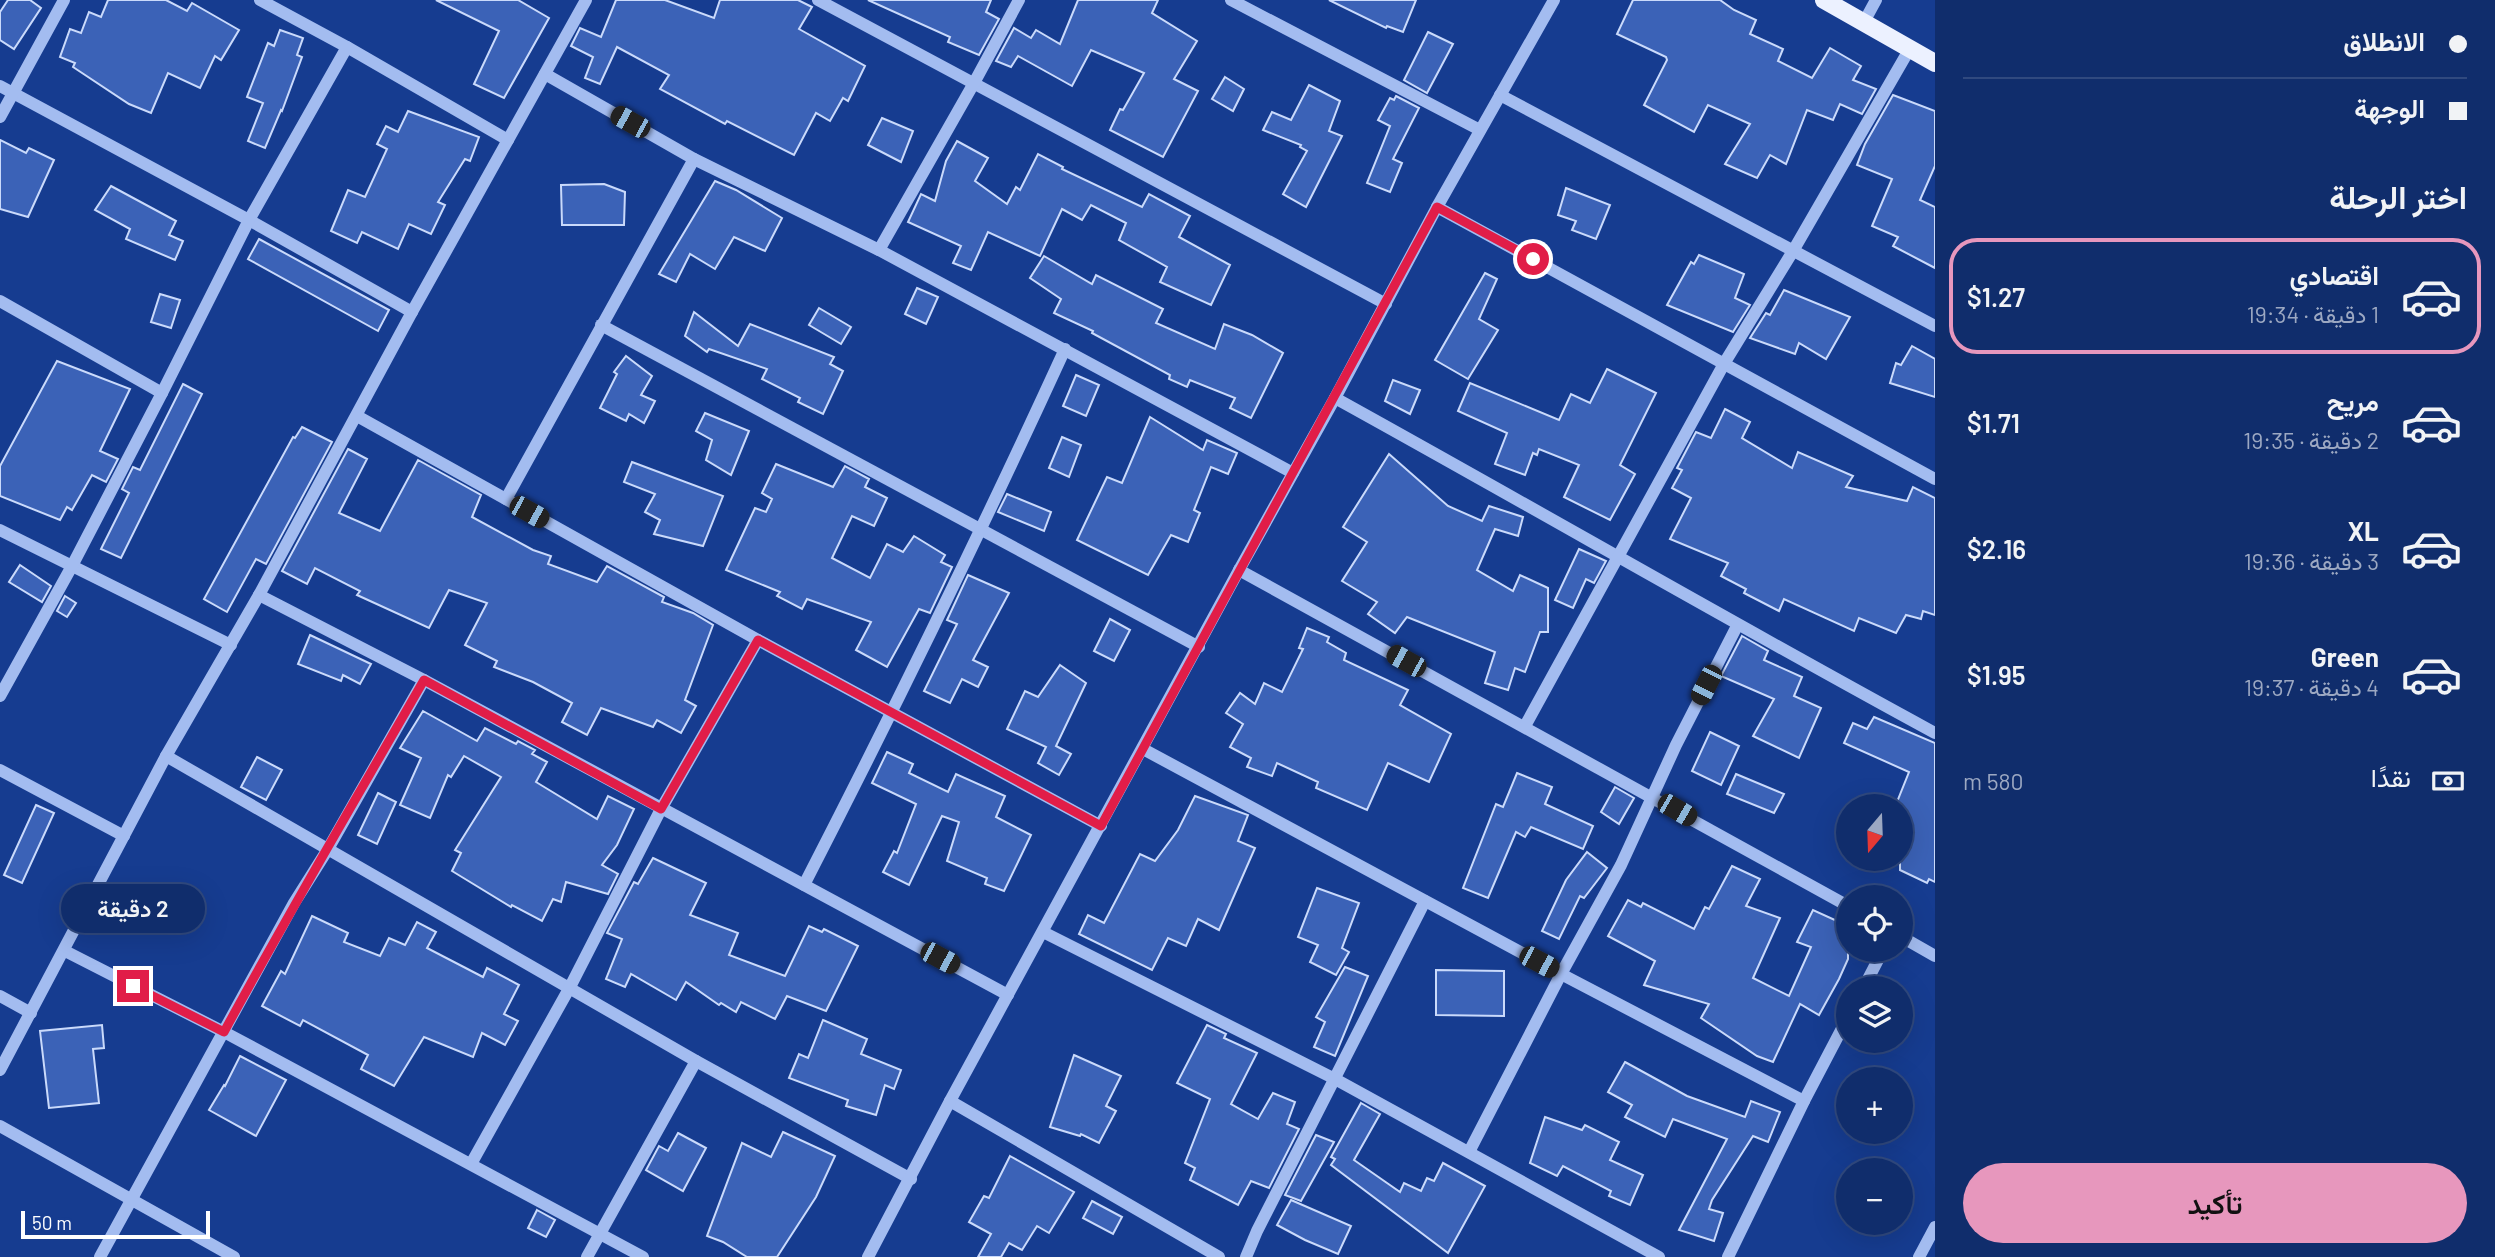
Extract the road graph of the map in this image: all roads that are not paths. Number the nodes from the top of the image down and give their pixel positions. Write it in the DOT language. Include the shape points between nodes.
graph roads {
  1 [pos="64,0"];
  2 [pos="260,0"];
  3 [pos="586,0"];
  4 [pos="818,0"];
  5 [pos="1019,0"];
  6 [pos="1231,0"];
  7 [pos="1554,0"];
  8 [pos="1824,0"];
  9 [pos="1876,0"];
  10 [pos="1864,22"];
  11 [pos="347,47"];
  12 [pos="1909,50"];
  13 [pos="1935,63"];
  14 [pos="545,74"];
  15 [pos="974,83"];
  16 [pos="0,86"];
  17 [pos="14,93"];
  18 [pos="1500,95"];
  19 [pos="0,117"];
  20 [pos="1480,130"];
  21 [pos="508,140"];
  22 [pos="694,159"];
  23 [pos="1437,207"];
  24 [pos="249,220"];
  25 [pos="879,250"];
  26 [pos="1793,251"];
  27 [pos="0,300"];
  28 [pos="1386,304"];
  29 [pos="412,313"];
  30 [pos="601,325"];
  31 [pos="1935,326"];
  32 [pos="1065,349"];
  33 [pos="1725,362"];
  34 [pos="162,393"];
  35 [pos="1335,398"];
  36 [pos="356,416"];
  37 [pos="1293,473"];
  38 [pos="1935,479"];
  39 [pos="506,499"];
  40 [pos="983,529"];
  41 [pos="0,530"];
  42 [pos="1620,556"];
  43 [pos="72,566"];
  44 [pos="1239,570"];
  45 [pos="259,595"];
  46 [pos="1737,626"];
  47 [pos="758,640"];
  48 [pos="231,645"];
  49 [pos="1199,647"];
  50 [pos="424,680"];
  51 [pos="0,696"];
  52 [pos="893,713"];
  53 [pos="1525,726"];
  54 [pos="1935,733"];
  55 [pos="1143,749"];
  56 [pos="166,756"];
  57 [pos="0,770"];
  58 [pos="1653,797"];
  59 [pos="661,809"];
  60 [pos="1101,826"];
  61 [pos="124,836"];
  62 [pos="328,849"];
  63 [pos="804,884"];
  64 [pos="1836,899"];
  65 [pos="1425,901"];
  66 [pos="1043,932"];
  67 [pos="1913,943"];
  68 [pos="65,951"];
  69 [pos="1935,956"];
  70 [pos="1561,974"];
  71 [pos="570,987"];
  72 [pos="1008,995"];
  73 [pos="0,996"];
  74 [pos="31,1013"];
  75 [pos="224,1032"];
  76 [pos="1836,1040"];
  77 [pos="696,1061"];
  78 [pos="0,1070"];
  79 [pos="1335,1079"];
  80 [pos="950,1101"];
  81 [pos="1804,1101"];
  82 [pos="0,1126"];
  83 [pos="1469,1152"];
  84 [pos="471,1164"];
  85 [pos="911,1179"];
  86 [pos="130,1200"];
  87 [pos="1935,1227"];
  88 [pos="600,1233"];
  89 [pos="100,1257"];
  90 [pos="234,1257"];
  91 [pos="586,1257"];
  92 [pos="643,1257"];
  93 [pos="868,1257"];
  94 [pos="1219,1257"];
  95 [pos="1245,1257"];
  96 [pos="1659,1257"];
  97 [pos="1728,1257"];
  98 [pos="1919,1257"];
  1 -- 17 [label="street"];
  2 -- 11 [label="street"];
  3 -- 14 [label="street"];
  4 -- 15 [label="street"];
  5 -- 15 [label="street"];
  6 -- 20 [label="street"];
  7 -- 18 [label="street"];
  8 -- 10 [label="main road"];
  9 -- 10 [label="street"];
  10 -- 12 [label="main road"];
  11 -- 21 [label="street"];
  11 -- 24 [label="street"];
  12 -- 13 [label="main road"];
  12 -- 26 [label="street"];
  14 -- 21 [label="street"];
  14 -- 22 [label="street"];
  15 -- 25 [label="street"];
  15 -- 28 [label="street"];
  16 -- 17 [label="street"];
  17 -- 19 [label="street"];
  17 -- 24 [label="street"];
  18 -- 20 [label="street"];
  18 -- 26 [label="street"];
  20 -- 23 [label="street"];
  21 -- 29 [label="street"];
  22 -- 25 [label="street"];
  22 -- 30 [label="street"];
  23 -- 28 [label="street"];
  23 -- 33 [label="street"];
  24 -- 29 [label="street"];
  24 -- 34 [label="street"];
  25 -- 32 [label="street"];
  26 -- 31 [label="street"];
  26 -- 33 [label="street"];
  27 -- 34 [label="street"];
  28 -- 35 [label="street"];
  29 -- 36 [label="street"];
  30 -- 39 [label="street"];
  30 -- 40 [label="street"];
  32 -- 37 [label="street"];
  32 -- 40 [label="street"];
  33 -- 38 [label="street"];
  33 -- 42 [label="street"];
  34 -- 43 [label="street"];
  35 -- 37 [label="street"];
  35 -- 42 [label="street"];
  36 -- 39 [label="street"];
  36 -- 45 [label="street"];
  37 -- 44 [label="street"];
  39 -- 47 [label="street"];
  40 -- 49 [label="street"];
  40 -- 52 [label="street"];
  41 -- 43 [label="street"];
  42 -- 46 [label="street"];
  42 -- 53 [label="street"];
  43 -- 48 [label="street"];
  43 -- 51 [label="street"];
  44 -- 49 [label="street"];
  44 -- 53 [label="street"];
  45 -- 48 [label="street"];
  45 -- 50 [label="street"];
  46 -- 54 [label="street"];
  46 -- 58 [label="street"];
  47 -- 52 [label="street"];
  47 -- 59 [label="street"];
  48 -- 56 [label="street"];
  49 -- 55 [label="street"];
  50 -- 59 [label="street"];
  50 -- 62 [label="street"];
  52 -- 60 [label="street"];
  52 -- 63 [label="street"];
  53 -- 58 [label="street"];
  55 -- 60 [label="street"];
  55 -- 65 [label="street"];
  56 -- 61 [label="street"];
  56 -- 62 [label="street"];
  57 -- 61 [label="street"];
  58 -- 64 [label="street"];
  58 -- 70 [label="street"];
  59 -- 63 [label="street"];
  59 -- 71 [label="street"];
  60 -- 66 [label="street"];
  61 -- 68 [label="street"];
  62 -- 71 [label="street"];
  62 -- 75 [label="street"];
  63 -- 72 [label="street"];
  65 -- 70 [label="street"];
  65 -- 79 [label="street"];
  66 -- 72 [label="street"];
  66 -- 79 [label="street"];
  67 -- 69 [label="street"];
  68 -- 74 [label="street"];
  68 -- 75 [label="street"];
  70 -- 81 [label="street"];
  70 -- 83 [label="street"];
  71 -- 77 [label="street"];
  71 -- 84 [label="street"];
  72 -- 80 [label="street"];
  73 -- 74 [label="street"];
  74 -- 78 [label="street"];
  75 -- 84 [label="street"];
  75 -- 86 [label="street"];
  76 -- 81 [label="street"];
  77 -- 85 [label="street"];
  77 -- 88 [label="street"];
  79 -- 83 [label="street"];
  79 -- 95 [label="street"];
  80 -- 85 [label="street"];
  80 -- 94 [label="street"];
  81 -- 97 [label="street"];
  82 -- 86 [label="street"];
  83 -- 96 [label="street"];
  84 -- 88 [label="street"];
  85 -- 93 [label="street"];
  86 -- 89 [label="street"];
  86 -- 90 [label="street"];
  87 -- 98 [label="street"];
  88 -- 91 [label="street"];
  88 -- 92 [label="street"];
}
